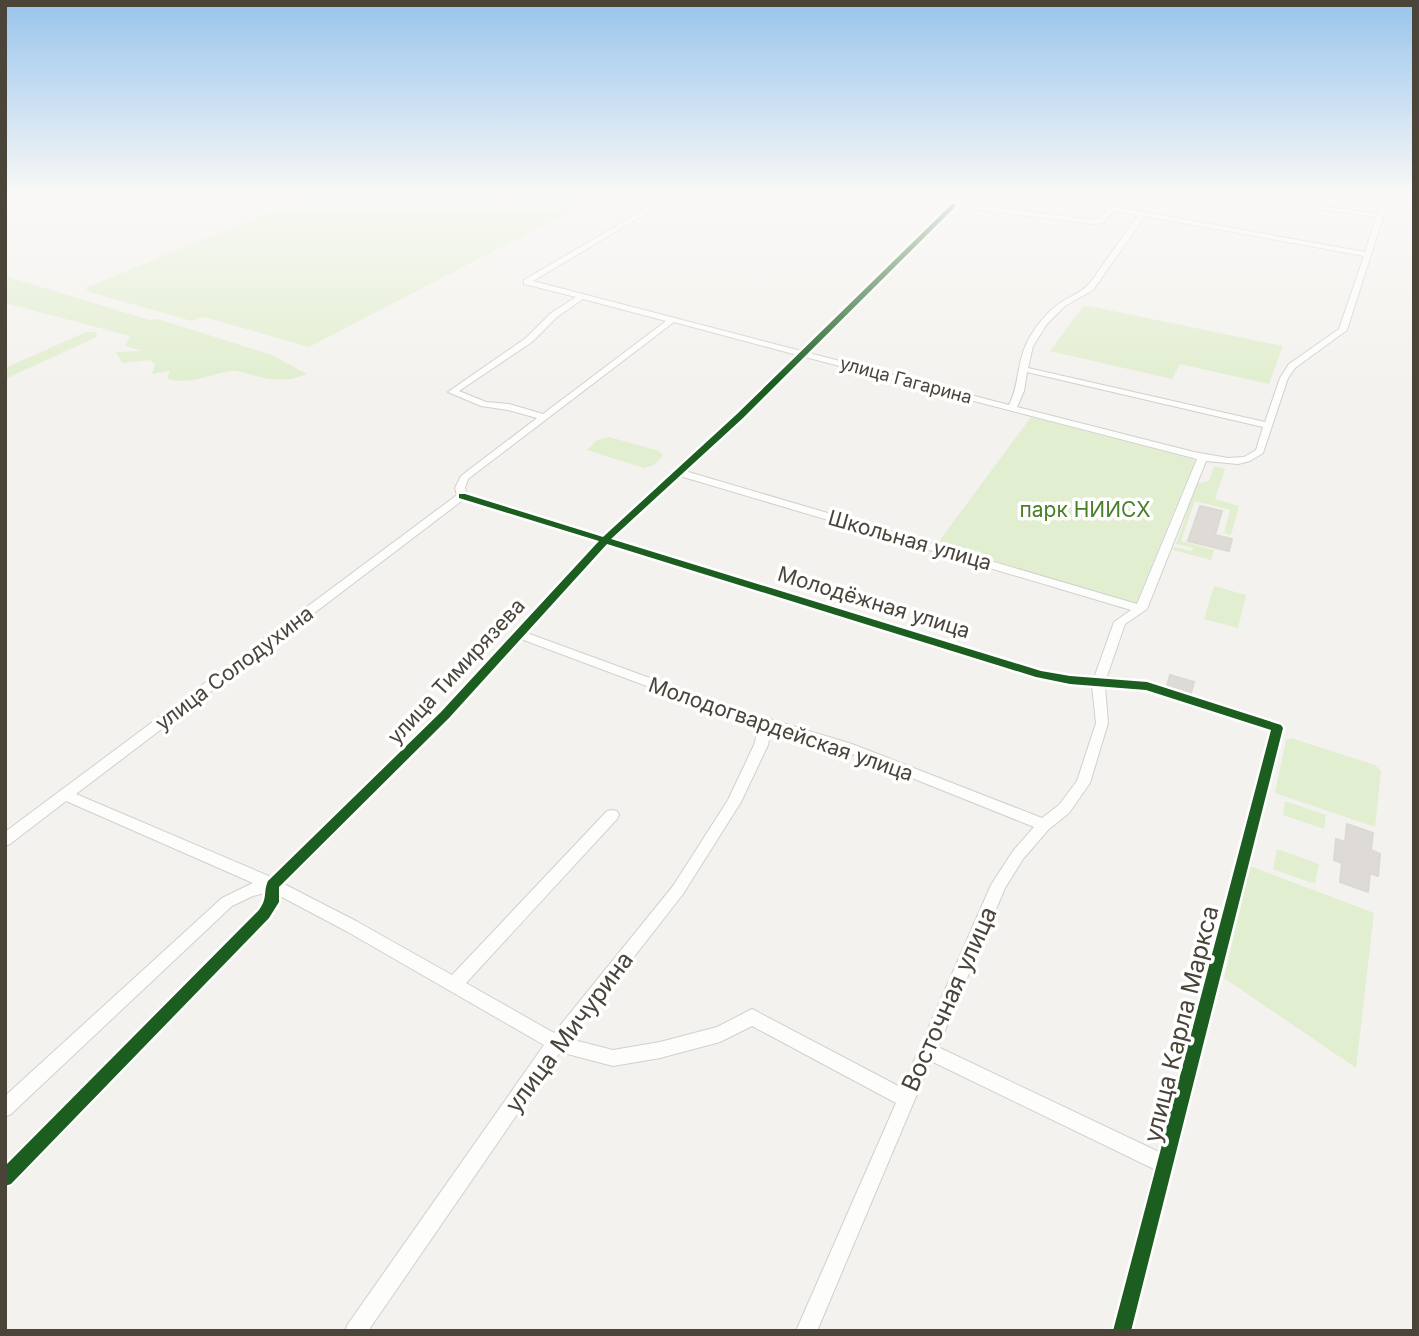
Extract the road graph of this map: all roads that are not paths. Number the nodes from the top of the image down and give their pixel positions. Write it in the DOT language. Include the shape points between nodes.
graph roads {
  1 [pos="569,257"];
  2 [pos="901,257"];
  3 [pos="1111,257"];
  4 [pos="1367,257"];
  5 [pos="581,297"];
  6 [pos="672,320"];
  7 [pos="804,353"];
  8 [pos="1023,369"];
  9 [pos="1012,408"];
  10 [pos="544,417"];
  11 [pos="1268,425"];
  12 [pos="1203,457"];
  13 [pos="677,472"];
  14 [pos="462,496"];
  15 [pos="607,538"];
  16 [pos="1141,609"];
  17 [pos="518,634"];
  18 [pos="1098,683"];
  19 [pos="766,723"];
  20 [pos="1277,727"];
  21 [pos="65,796"];
  22 [pos="612,815"];
  23 [pos="1044,825"];
  24 [pos="5,840"];
  25 [pos="274,885"];
  26 [pos="454,985"];
  27 [pos="556,1043"];
  28 [pos="926,1050"];
  29 [pos="905,1099"];
  30 [pos="5,1108"];
  31 [pos="1166,1165"];
  32 [pos="5,1178"];
  33 [pos="355,1331"];
  34 [pos="806,1331"];
  35 [pos="1122,1331"];
  1 -- 5 [label="street, улица Гагарина" via="527,282"];
  2 -- 7 [label="street, улица Тимирязева"];
  3 -- 8 [label="street" via="1093,286 1060,307 1032,338"];
  4 -- 11 [label="street" via="1343,330 1292,366"];
  5 -- 6 [label="street, улица Гагарина"];
  5 -- 10 [label="street" via="452,393"];
  6 -- 7 [label="street, улица Гагарина"];
  6 -- 10 [label="street"];
  7 -- 9 [label="street, улица Гагарина"];
  7 -- 13 [label="street, улица Тимирязева"];
  8 -- 9 [label="street" via="1020,396"];
  8 -- 11 [label="street"];
  9 -- 12 [label="street, улица Гагарина"];
  10 -- 14 [label="street" via="464,478"];
  11 -- 12 [label="street" via="1255,456 1231,460"];
  12 -- 16 [label="street"];
  13 -- 15 [label="street, улица Тимирязева"];
  13 -- 16 [label="street, Школьная улица"];
  14 -- 15 [label="street, Молодёжная улица"];
  14 -- 21 [label="street, улица Солодухина"];
  15 -- 17 [label="street, улица Тимирязева"];
  15 -- 18 [label="street, Молодёжная улица" via="1040,674"];
  16 -- 18 [label="street" via="1119,622"];
  17 -- 19 [label="street, Молодогвардейская улица"];
  17 -- 25 [label="street, улица Тимирязева" via="445,715"];
  18 -- 20 [label="street, Молодёжная улица" via="1147,686"];
  18 -- 23 [label="street, Восточная улица" via="1102,723 1088,772 1075,796"];
  19 -- 23 [label="street, Молодогвардейская улица" via="847,747"];
  19 -- 27 [label="street, улица Мичурина" via="761,745 734,802 678,890"];
  20 -- 31 [label="street, улица Карла Маркса"];
  21 -- 24 [label="street, улица Солодухина"];
  21 -- 25 [label="street"];
  22 -- 26 [label="street"];
  23 -- 28 [label="street, Восточная улица" via="999,885"];
  25 -- 26 [label="street"];
  25 -- 30 [label="street" via="227,902"];
  25 -- 32 [label="street, улица Тимирязева" via="272,902 264,914"];
  26 -- 27 [label="street"];
  27 -- 29 [label="street" via="613,1058 720,1034 752,1017"];
  27 -- 33 [label="street, улица Мичурина"];
  28 -- 29 [label="street, Восточная улица"];
  28 -- 31 [label="street"];
  29 -- 34 [label="street, Восточная улица"];
  31 -- 35 [label="street, улица Карла Маркса"];
}
